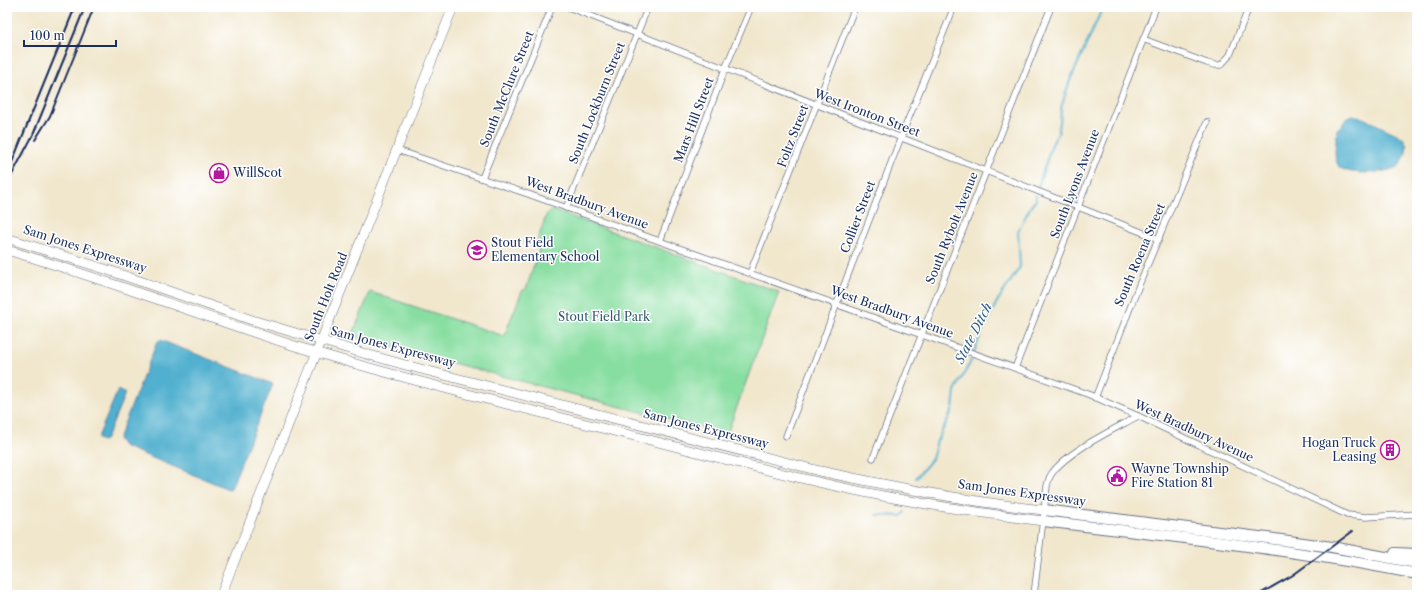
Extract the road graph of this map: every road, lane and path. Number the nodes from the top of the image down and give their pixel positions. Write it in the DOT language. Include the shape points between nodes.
graph roads {
  1 [pos="453,7"];
  2 [pos="552,7"];
  3 [pos="568,7"];
  4 [pos="648,7"];
  5 [pos="751,7"];
  6 [pos="855,7"];
  7 [pos="954,7"];
  8 [pos="1051,7"];
  9 [pos="1156,7"];
  10 [pos="1249,7"];
  11 [pos="637,34"];
  12 [pos="1143,39"];
  13 [pos="725,69"];
  14 [pos="817,105"];
  15 [pos="1207,122"];
  16 [pos="901,137"];
  17 [pos="397,150"];
  18 [pos="986,171"];
  19 [pos="482,178"];
  20 [pos="1078,206"];
  21 [pos="566,208"];
  22 [pos="7,238"];
  23 [pos="1159,239"];
  24 [pos="660,241"];
  25 [pos="7,250"];
  26 [pos="750,274"];
  27 [pos="836,304"];
  28 [pos="922,334"];
  29 [pos="322,341"];
  30 [pos="317,352"];
  31 [pos="1015,368"];
  32 [pos="1095,398"];
  33 [pos="1138,416"];
  34 [pos="786,436"];
  35 [pos="873,458"];
  36 [pos="1044,510"];
  37 [pos="1417,514"];
  38 [pos="1043,521"];
  39 [pos="1357,551"];
  40 [pos="1417,554"];
  41 [pos="1417,563"];
  42 [pos="1417,574"];
  43 [pos="221,595"];
  44 [pos="1034,595"];
  1 -- 17 [label="main road, South Holt Road"];
  2 -- 19 [label="street, South McClure Street"];
  3 -- 11 [label="street, West Ironton Street"];
  4 -- 11 [label="street, South Lockburn Street"];
  5 -- 13 [label="street, Mars Hill Street"];
  6 -- 14 [label="street, Foltz Street"];
  7 -- 16 [label="street, Collier Street"];
  8 -- 18 [label="street, South Rybolt Avenue"];
  9 -- 12 [label="street, South Lyons Avenue"];
  10 -- 12 [label="street" via="1230,55 1221,65 1207,63"];
  11 -- 13 [label="street, West Ironton Street"];
  11 -- 21 [label="street, South Lockburn Street"];
  12 -- 20 [label="street, South Lyons Avenue"];
  13 -- 14 [label="street, West Ironton Street"];
  13 -- 24 [label="street, Mars Hill Street"];
  14 -- 16 [label="street, West Ironton Street"];
  14 -- 26 [label="street, Foltz Street"];
  15 -- 23 [label="street, South Roena Street"];
  16 -- 18 [label="street, West Ironton Street"];
  16 -- 27 [label="street, Collier Street"];
  17 -- 19 [label="street, West Bradbury Avenue"];
  17 -- 29 [label="main road, South Holt Road"];
  18 -- 20 [label="street, West Ironton Street"];
  18 -- 28 [label="street, South Rybolt Avenue"];
  19 -- 21 [label="street, West Bradbury Avenue"];
  20 -- 23 [label="street, West Ironton Street"];
  20 -- 31 [label="street, South Lyons Avenue"];
  21 -- 24 [label="street, West Bradbury Avenue"];
  22 -- 29 [label="main road, Sam Jones Expressway"];
  23 -- 32 [label="street, South Roena Street"];
  24 -- 26 [label="street, West Bradbury Avenue"];
  25 -- 30 [label="main road, Sam Jones Expressway"];
  26 -- 27 [label="street, West Bradbury Avenue"];
  27 -- 28 [label="street, West Bradbury Avenue"];
  27 -- 34 [label="street, Collier Street"];
  28 -- 31 [label="street, West Bradbury Avenue"];
  28 -- 35 [label="street, South Rybolt Avenue"];
  29 -- 30 [label="main road, South Holt Road"];
  29 -- 36 [label="main road, Sam Jones Expressway" via="409,366 813,469 956,498"];
  30 -- 38 [label="main road, Sam Jones Expressway" via="814,481 928,504"];
  30 -- 43 [label="main road, South Holt Road"];
  31 -- 32 [label="street, West Bradbury Avenue"];
  32 -- 33 [label="street, West Bradbury Avenue"];
  33 -- 36 [label="street" via="1080,450 1055,469 1050,475"];
  33 -- 37 [label="street, West Bradbury Avenue" via="1347,515 1366,517"];
  36 -- 38 [label="street"];
  36 -- 39 [label="highway, Sam Jones Expressway"];
  38 -- 42 [label="highway, Sam Jones Expressway" via="1250,547"];
  38 -- 44 [label="street"];
  39 -- 40 [label="highway"];
  39 -- 41 [label="highway, Sam Jones Expressway"];
}
